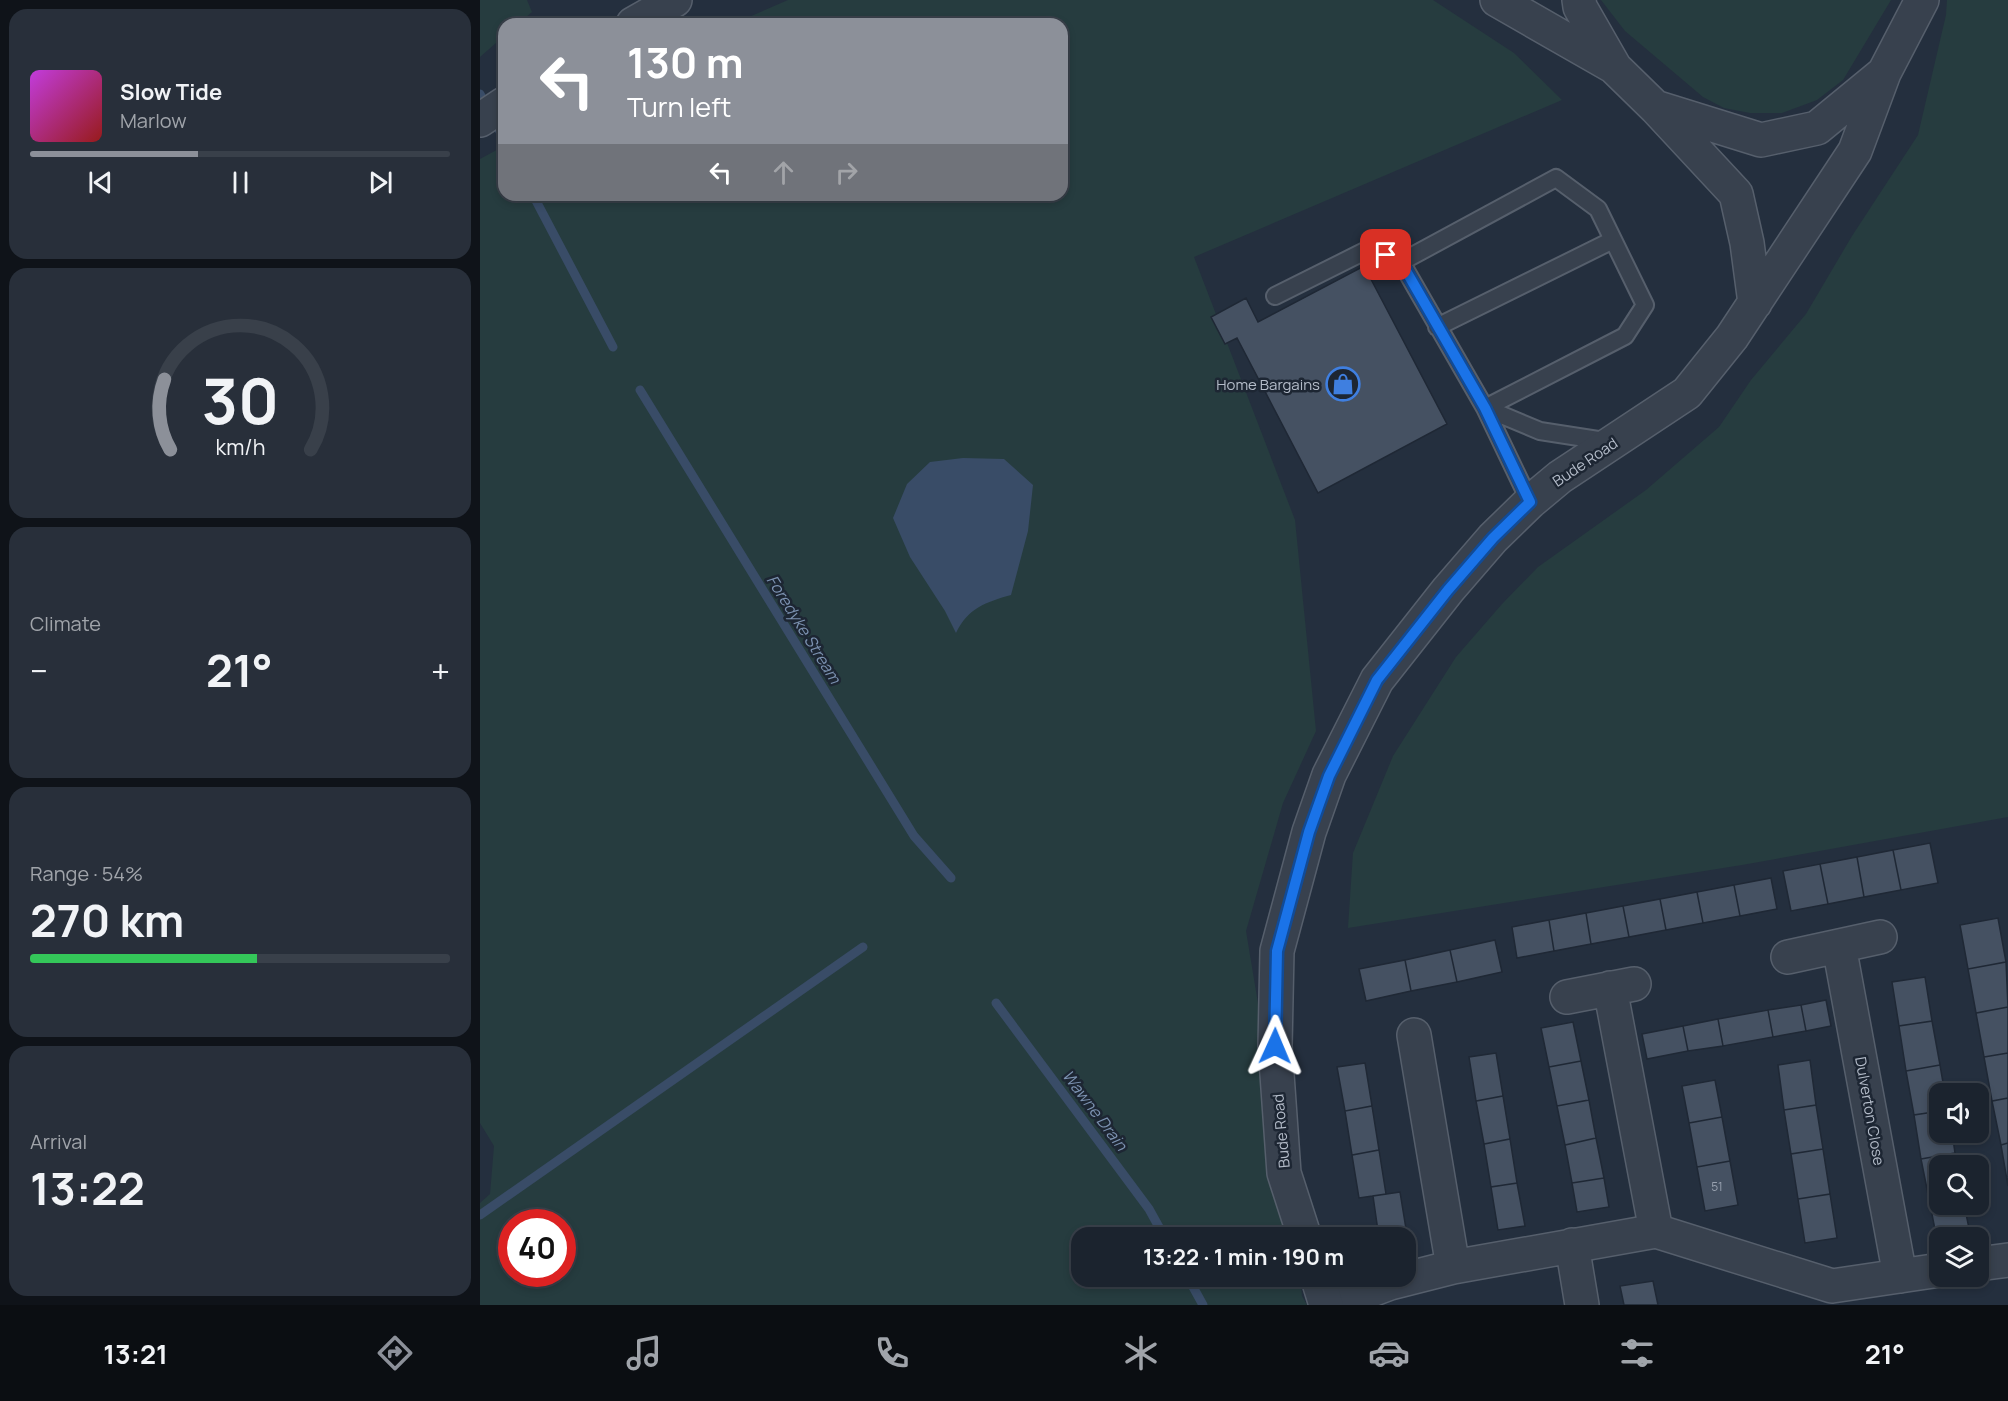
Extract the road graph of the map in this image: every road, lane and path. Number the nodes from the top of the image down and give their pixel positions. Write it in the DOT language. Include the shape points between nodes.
graph roads {
  1 [pos="1497,0"];
  2 [pos="1579,0"];
  3 [pos="1922,0"];
  4 [pos="1615,68"];
  5 [pos="1884,73"];
  6 [pos="498,108"];
  7 [pos="1656,108"];
  8 [pos="480,120"];
  9 [pos="1613,240"];
  10 [pos="1401,262"];
  11 [pos="1275,296"];
  12 [pos="1755,303"];
  13 [pos="1437,327"];
  14 [pos="1485,408"];
  15 [pos="1613,442"];
  16 [pos="1530,502"];
  17 [pos="1880,937"];
  18 [pos="1839,946"];
  19 [pos="1788,957"];
  20 [pos="1567,997"];
  21 [pos="1413,1034"];
  22 [pos="1301,1227"];
  23 [pos="1656,1230"];
  24 [pos="1572,1245"];
  25 [pos="1453,1267"];
  26 [pos="1929,1272"];
  27 [pos="1900,1276"];
  28 [pos="1320,1287"];
  29 [pos="1829,1296"];
  30 [pos="1326,1305"];
  31 [pos="1332,1305"];
  32 [pos="1582,1305"];
  1 -- 4 [label="street"];
  2 -- 4 [label="street"];
  3 -- 5 [label="street, Bude Road"];
  4 -- 7 [label="street"];
  5 -- 7 [label="street" via="1817,128 1761,140"];
  5 -- 12 [label="street, Bude Road" via="1855,151"];
  6 -- 8 [label="street"];
  7 -- 12 [label="street" via="1736,194"];
  9 -- 10 [label="lane" via="1598,209 1556,178"];
  9 -- 13 [label="lane"];
  9 -- 14 [label="lane" via="1645,305 1625,336"];
  10 -- 11 [label="lane" via="1371,248"];
  10 -- 13 [label="lane"];
  12 -- 15 [label="street, Bude Road" via="1688,393"];
  13 -- 14 [label="lane"];
  14 -- 15 [label="lane" via="1540,431"];
  14 -- 16 [label="lane"];
  15 -- 16 [label="street, Bude Road"];
  16 -- 22 [label="street, Bude Road" via="1448,590 1377,680 1329,776 1309,832 1277,951 1275,1046 1284,1173"];
  17 -- 18 [label="street"];
  18 -- 19 [label="street"];
  18 -- 27 [label="street, Dulverton Close"];
  20 -- 23 [label="street" via="1622,986"];
  21 -- 25 [label="street"];
  23 -- 24 [label="street"];
  23 -- 29 [label="street"];
  24 -- 25 [label="street"];
  24 -- 32 [label="street"];
  25 -- 31 [label="street" via="1390,1283"];
  26 -- 27 [label="street"];
  27 -- 29 [label="street"];
  28 -- 30 [label="street"];
}
